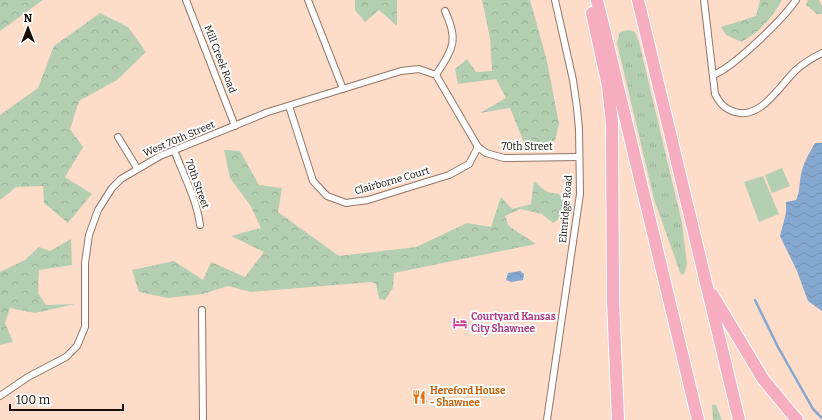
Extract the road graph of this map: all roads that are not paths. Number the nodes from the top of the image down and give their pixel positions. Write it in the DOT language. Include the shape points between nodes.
graph roads {
  1 [pos="186,0"];
  2 [pos="308,0"];
  3 [pos="555,0"];
  4 [pos="589,0"];
  5 [pos="597,0"];
  6 [pos="638,0"];
  7 [pos="704,0"];
  8 [pos="796,0"];
  9 [pos="445,11"];
  10 [pos="822,53"];
  11 [pos="436,75"];
  12 [pos="713,75"];
  13 [pos="343,89"];
  14 [pos="288,106"];
  15 [pos="235,126"];
  16 [pos="118,137"];
  17 [pos="478,147"];
  18 [pos="174,150"];
  19 [pos="579,157"];
  20 [pos="137,168"];
  21 [pos="200,225"];
  22 [pos="706,283"];
  23 [pos="202,310"];
  24 [pos="0,396"];
  25 [pos="203,420"];
  26 [pos="547,420"];
  27 [pos="618,420"];
  28 [pos="698,420"];
  29 [pos="739,420"];
  30 [pos="797,420"];
  1 -- 15 [label="street, Mill Creek Road"];
  2 -- 13 [label="street"];
  3 -- 19 [label="street, Elmridge Road" via="573,80 579,129"];
  4 -- 27 [label="highway" via="608,86 612,123 613,300"];
  5 -- 28 [label="highway"];
  6 -- 22 [label="highway"];
  7 -- 12 [label="street"];
  8 -- 12 [label="street" via="788,12 735,61"];
  9 -- 11 [label="street" via="451,24 454,41"];
  10 -- 12 [label="street" via="797,69 775,94 749,112 728,110 723,106 715,94"];
  11 -- 13 [label="street, West 70th Street" via="411,69"];
  11 -- 17 [label="street"];
  13 -- 14 [label="street, West 70th Street"];
  14 -- 15 [label="street, West 70th Street"];
  14 -- 17 [label="street, Clairborne Court" via="313,181 327,196 346,203 368,200 449,175 469,164"];
  15 -- 18 [label="street, West 70th Street"];
  16 -- 20 [label="street"];
  17 -- 19 [label="street, 70th Street" via="486,153 504,158"];
  18 -- 20 [label="street, West 70th Street"];
  18 -- 21 [label="street, 70th Street" via="192,195"];
  19 -- 26 [label="street, Elmridge Road" via="580,194 576,228"];
  20 -- 24 [label="street, West 70th Street" via="121,178 112,188 94,219 86,248 85,327 78,346 66,357 28,377"];
  22 -- 29 [label="highway"];
  22 -- 30 [label="highway" via="763,379"];
  23 -- 25 [label="street"];
}
